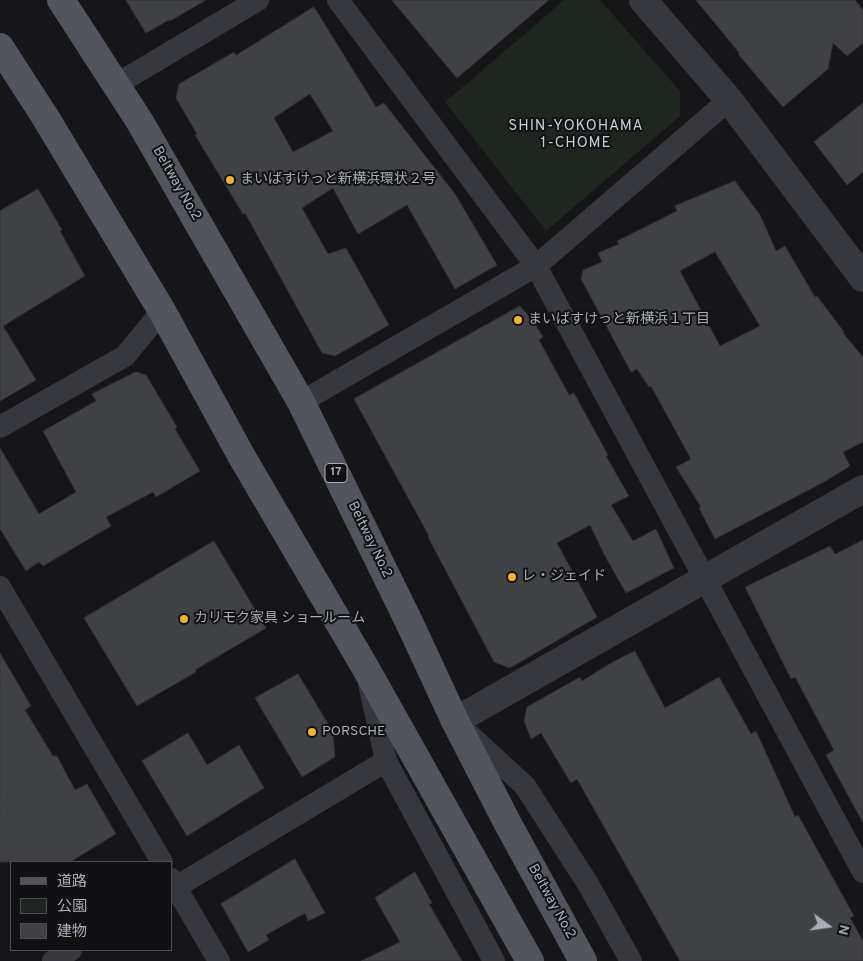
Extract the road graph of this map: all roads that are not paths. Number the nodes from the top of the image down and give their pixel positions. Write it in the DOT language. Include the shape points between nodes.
graph roads {
  1 [pos="61,0"];
  2 [pos="258,0"];
  3 [pos="338,0"];
  4 [pos="643,0"];
  5 [pos="0,47"];
  6 [pos="117,84"];
  7 [pos="729,100"];
  8 [pos="536,266"];
  9 [pos="863,278"];
  10 [pos="162,311"];
  11 [pos="301,402"];
  12 [pos="0,427"];
  13 [pos="863,489"];
  14 [pos="705,580"];
  15 [pos="0,587"];
  16 [pos="365,667"];
  17 [pos="455,721"];
  18 [pos="386,761"];
  19 [pos="161,861"];
  20 [pos="863,872"];
  21 [pos="173,885"];
  22 [pos="70,951"];
  23 [pos="53,961"];
  24 [pos="218,961"];
  25 [pos="494,961"];
  26 [pos="530,961"];
  27 [pos="583,961"];
  28 [pos="631,961"];
  1 -- 6 [label="main road, Beltway No.2 / 17"];
  2 -- 6 [label="street"];
  3 -- 8 [label="street"];
  4 -- 7 [label="street"];
  5 -- 10 [label="main road"];
  6 -- 11 [label="main road, Beltway No.2 / 17"];
  7 -- 8 [label="street"];
  7 -- 9 [label="street"];
  8 -- 11 [label="street"];
  8 -- 14 [label="street"];
  10 -- 12 [label="street" via="125,356"];
  10 -- 16 [label="main road" via="242,457"];
  11 -- 17 [label="main road, Beltway No.2 / 17"];
  13 -- 14 [label="street"];
  14 -- 17 [label="street"];
  14 -- 20 [label="street"];
  15 -- 19 [label="street"];
  16 -- 18 [label="street"];
  16 -- 26 [label="main road"];
  17 -- 27 [label="main road, Beltway No.2 / 17"];
  17 -- 28 [label="street" via="525,786 588,884"];
  18 -- 21 [label="street"];
  18 -- 25 [label="street"];
  21 -- 24 [label="street"];
  22 -- 23 [label="street"];
}
